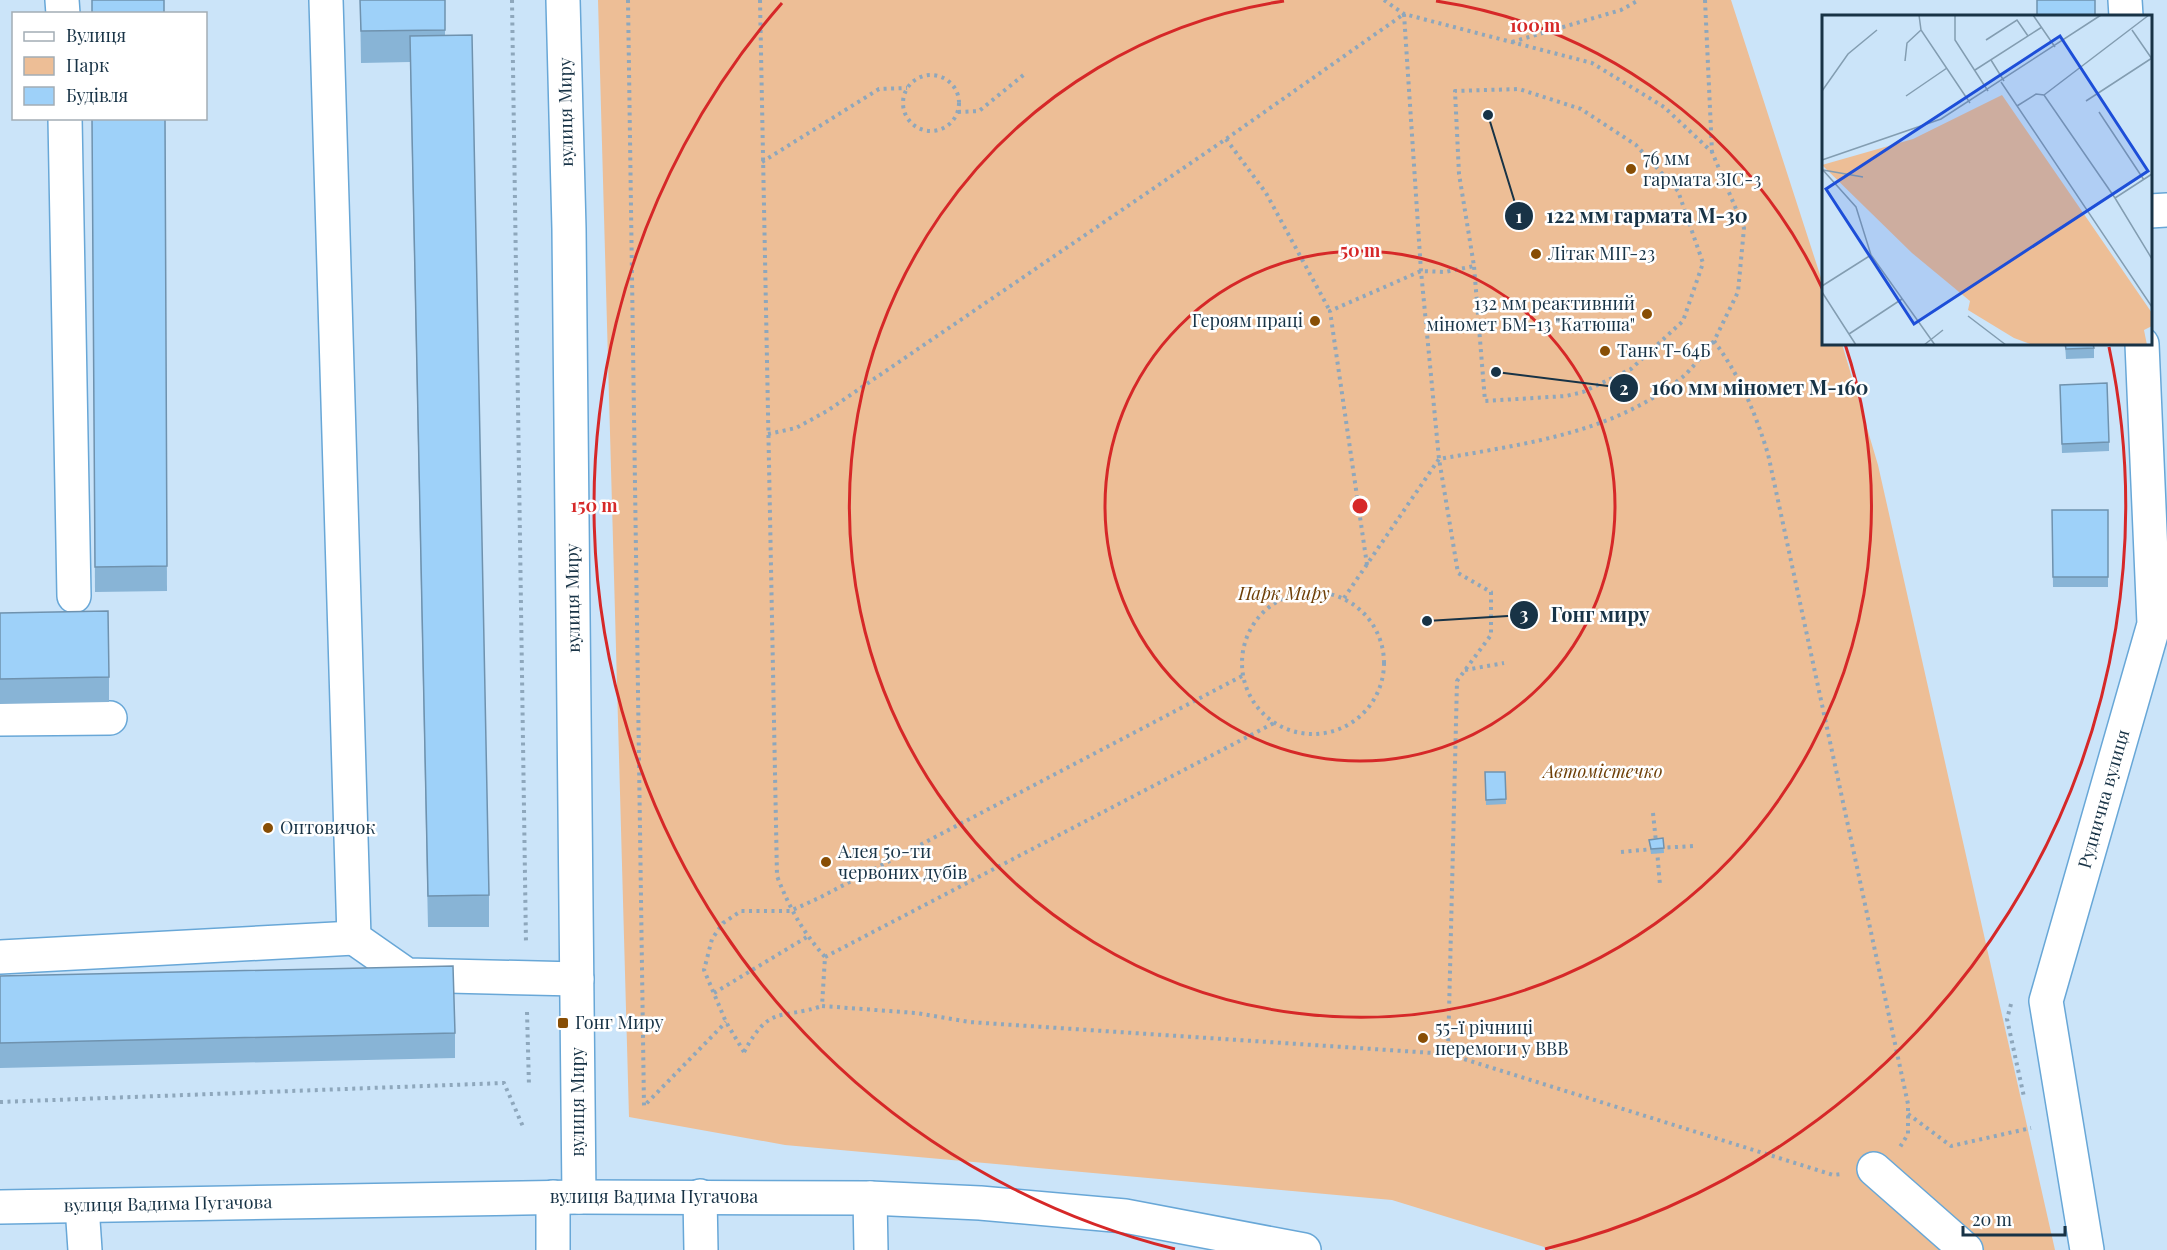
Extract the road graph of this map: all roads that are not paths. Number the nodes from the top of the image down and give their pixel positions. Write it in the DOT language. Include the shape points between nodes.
graph roads {
  1 [pos="326,0"];
  2 [pos="563,0"];
  3 [pos="2125,0"];
  4 [pos="2126,15"];
  5 [pos="64,120"];
  6 [pos="2142,345"];
  7 [pos="74,596"];
  8 [pos="2161,624"];
  9 [pos="110,718"];
  10 [pos="0,719"];
  11 [pos="354,938"];
  12 [pos="0,957"];
  13 [pos="577,979"];
  14 [pos="1874,1169"];
  15 [pos="700,1196"];
  16 [pos="566,1197"];
  17 [pos="870,1198"];
  18 [pos="82,1206"];
  19 [pos="0,1208"];
  20 [pos="85,1250"];
  21 [pos="553,1250"];
  22 [pos="701,1250"];
  23 [pos="871,1250"];
  24 [pos="1304,1250"];
  25 [pos="1966,1250"];
  26 [pos="2086,1250"];
  1 -- 11 [label="street"];
  2 -- 13 [label="street, вулиця Миру"];
  3 -- 4 [label="street"];
  5 -- 7 [label="street"];
  6 -- 8 [label="street, Руднична вулиця"];
  8 -- 26 [label="street, Руднична вулиця" via="2046,1002"];
  9 -- 10 [label="street"];
  11 -- 12 [label="street"];
  11 -- 13 [label="street" via="406,975"];
  13 -- 16 [label="street, вулиця Миру"];
  14 -- 25 [label="street"];
  15 -- 16 [label="street, вулиця Вадима Пугачова"];
  15 -- 17 [label="street, вулиця Вадима Пугачова"];
  15 -- 22 [label="street"];
  16 -- 18 [label="street, вулиця Вадима Пугачова"];
  16 -- 21 [label="street, вулиця Миру"];
  17 -- 23 [label="street"];
  17 -- 24 [label="street, вулиця Вадима Пугачова" via="1125,1216"];
  18 -- 19 [label="street, вулиця Вадима Пугачова"];
  18 -- 20 [label="street"];
}
